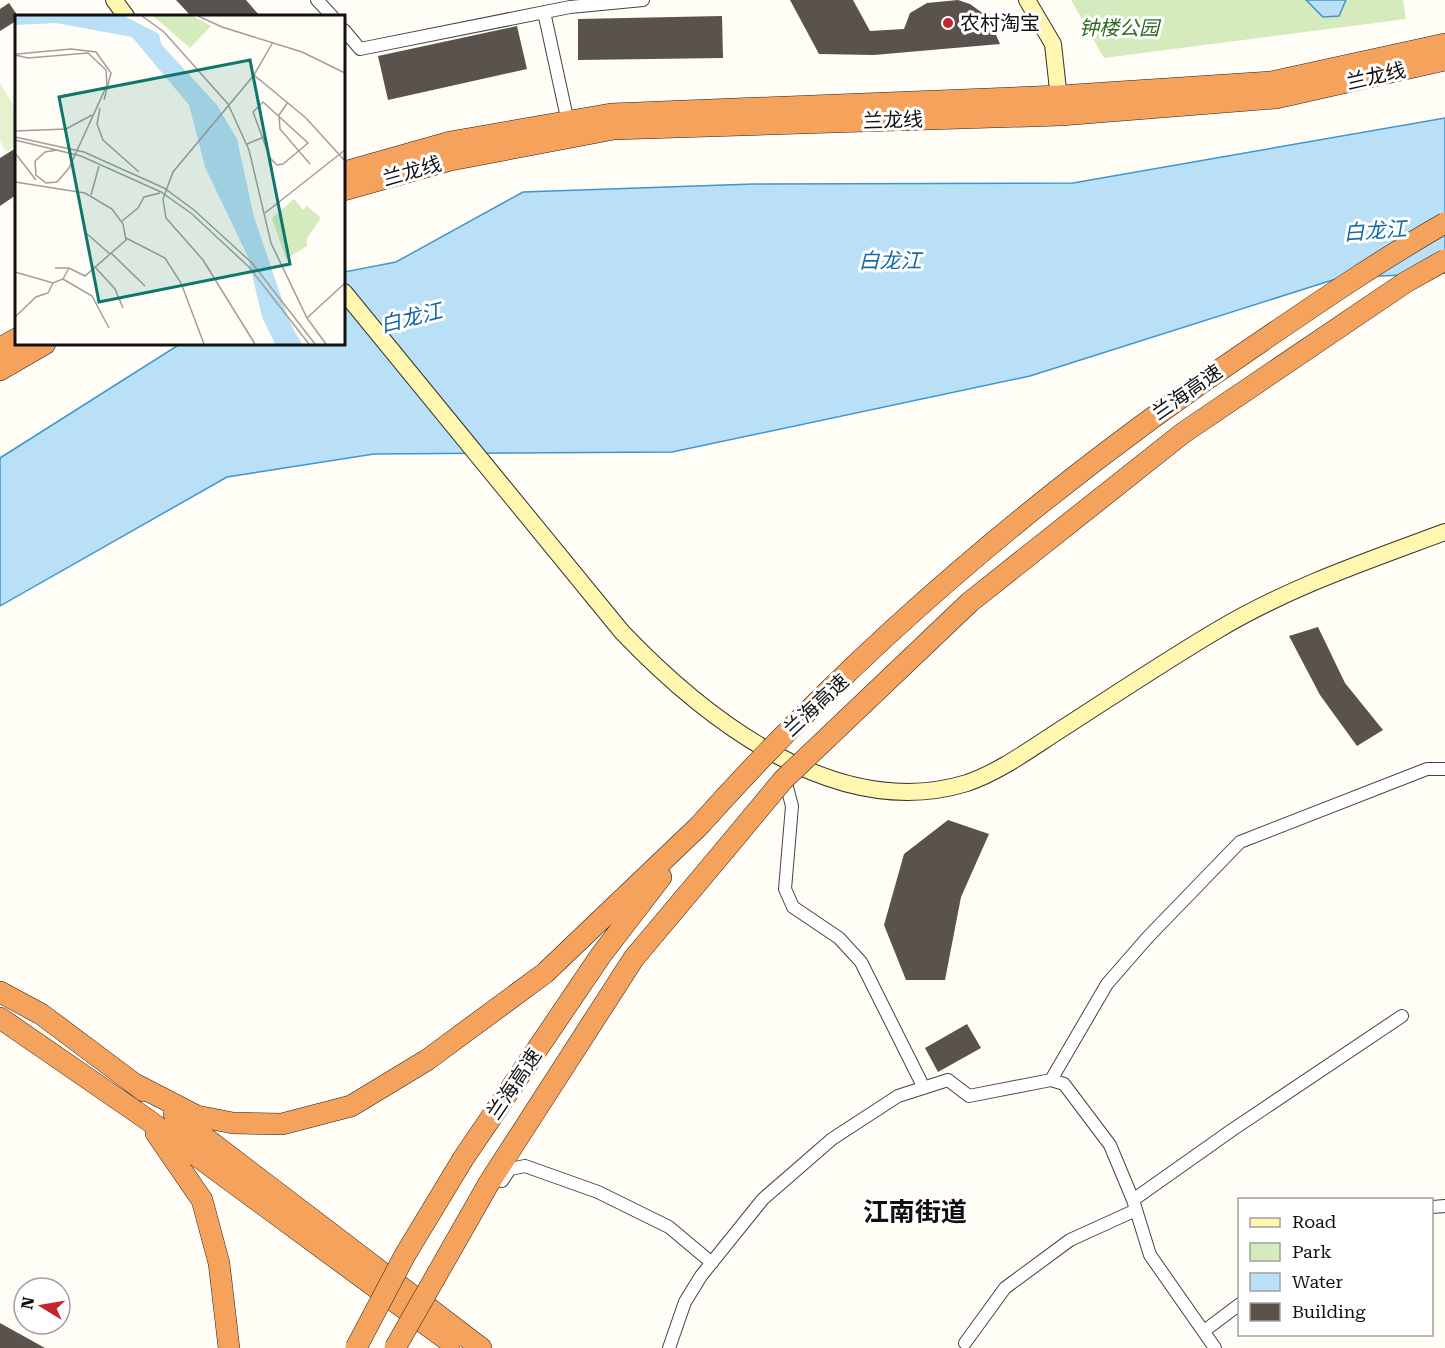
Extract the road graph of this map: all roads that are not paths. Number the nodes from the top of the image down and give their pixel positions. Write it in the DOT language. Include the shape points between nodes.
graph roads {
  1 [pos="114,0"];
  2 [pos="317,0"];
  3 [pos="643,0"];
  4 [pos="1027,0"];
  5 [pos="544,12"];
  6 [pos="125,15"];
  7 [pos="331,15"];
  8 [pos="345,31"];
  9 [pos="1445,44"];
  10 [pos="1445,60"];
  11 [pos="1060,106"];
  12 [pos="570,129"];
  13 [pos="345,172"];
  14 [pos="345,190"];
  15 [pos="1445,223"];
  16 [pos="1445,260"];
  17 [pos="345,293"];
  18 [pos="15,340"];
  19 [pos="43,345"];
  20 [pos="0,348"];
  21 [pos="0,370"];
  22 [pos="1445,532"];
  23 [pos="783,760"];
  24 [pos="1445,769"];
  25 [pos="699,826"];
  26 [pos="0,992"];
  27 [pos="1402,1016"];
  28 [pos="0,1018"];
  29 [pos="1051,1080"];
  30 [pos="133,1083"];
  31 [pos="924,1088"];
  32 [pos="148,1120"];
  33 [pos="1134,1205"];
  34 [pos="476,1217"];
  35 [pos="712,1263"];
  36 [pos="1238,1305"];
  37 [pos="1204,1331"];
  38 [pos="965,1343"];
  39 [pos="229,1348"];
  40 [pos="356,1348"];
  41 [pos="394,1348"];
  42 [pos="458,1348"];
  43 [pos="481,1348"];
  44 [pos="669,1348"];
  45 [pos="1215,1348"];
  1 -- 6 [label="street"];
  2 -- 7 [label="street"];
  3 -- 5 [label="street"];
  4 -- 11 [label="street" via="1053,44"];
  5 -- 8 [label="street" via="360,49"];
  5 -- 12 [label="street"];
  9 -- 11 [label="highway, 兰龙线" via="1271,82"];
  10 -- 11 [label="highway, 兰龙线" via="1276,98"];
  11 -- 12 [label="highway, 兰龙线"];
  12 -- 13 [label="highway, 兰龙线" via="450,142"];
  12 -- 14 [label="highway, 兰龙线"];
  15 -- 25 [label="highway, 兰海高速, bridge" via="1389,255 1164,407 950,578 759,758"];
  16 -- 41 [label="highway, 兰海高速, bridge" via="1406,282 1183,433 970,603 783,780 634,958 489,1183"];
  17 -- 23 [label="street" via="622,632 663,674 717,717"];
  18 -- 20 [label="highway"];
  19 -- 21 [label="highway"];
  22 -- 23 [label="street" via="1302,586 1218,630 1009,763 968,782 929,791 885,791 833,780"];
  23 -- 31 [label="street" via="792,806 785,889 793,907 839,938 861,962"];
  24 -- 29 [label="street" via="1427,769 1240,842 1107,984"];
  25 -- 30 [label="highway" via="544,973 427,1060 351,1106 282,1124 233,1124 196,1116"];
  25 -- 40 [label="highway, 兰海高速, bridge" via="601,955 463,1158"];
  26 -- 30 [label="highway" via="41,1014"];
  27 -- 33 [label="street" via="1232,1130"];
  28 -- 32 [label="highway"];
  29 -- 31 [label="street" via="969,1096 948,1080"];
  29 -- 33 [label="street" via="1064,1084 1110,1145"];
  30 -- 43 [label="highway"];
  31 -- 35 [label="street" via="898,1096 832,1139 763,1199"];
  32 -- 39 [label="highway" via="202,1200 219,1263"];
  32 -- 42 [label="highway"];
  33 -- 37 [label="street" via="1150,1255"];
  33 -- 38 [label="street" via="1070,1240 1005,1288"];
  34 -- 35 [label="street" via="510,1169 525,1166 598,1192 669,1227"];
  35 -- 44 [label="street" via="685,1302"];
  36 -- 37 [label="street"];
  37 -- 45 [label="street"];
}
